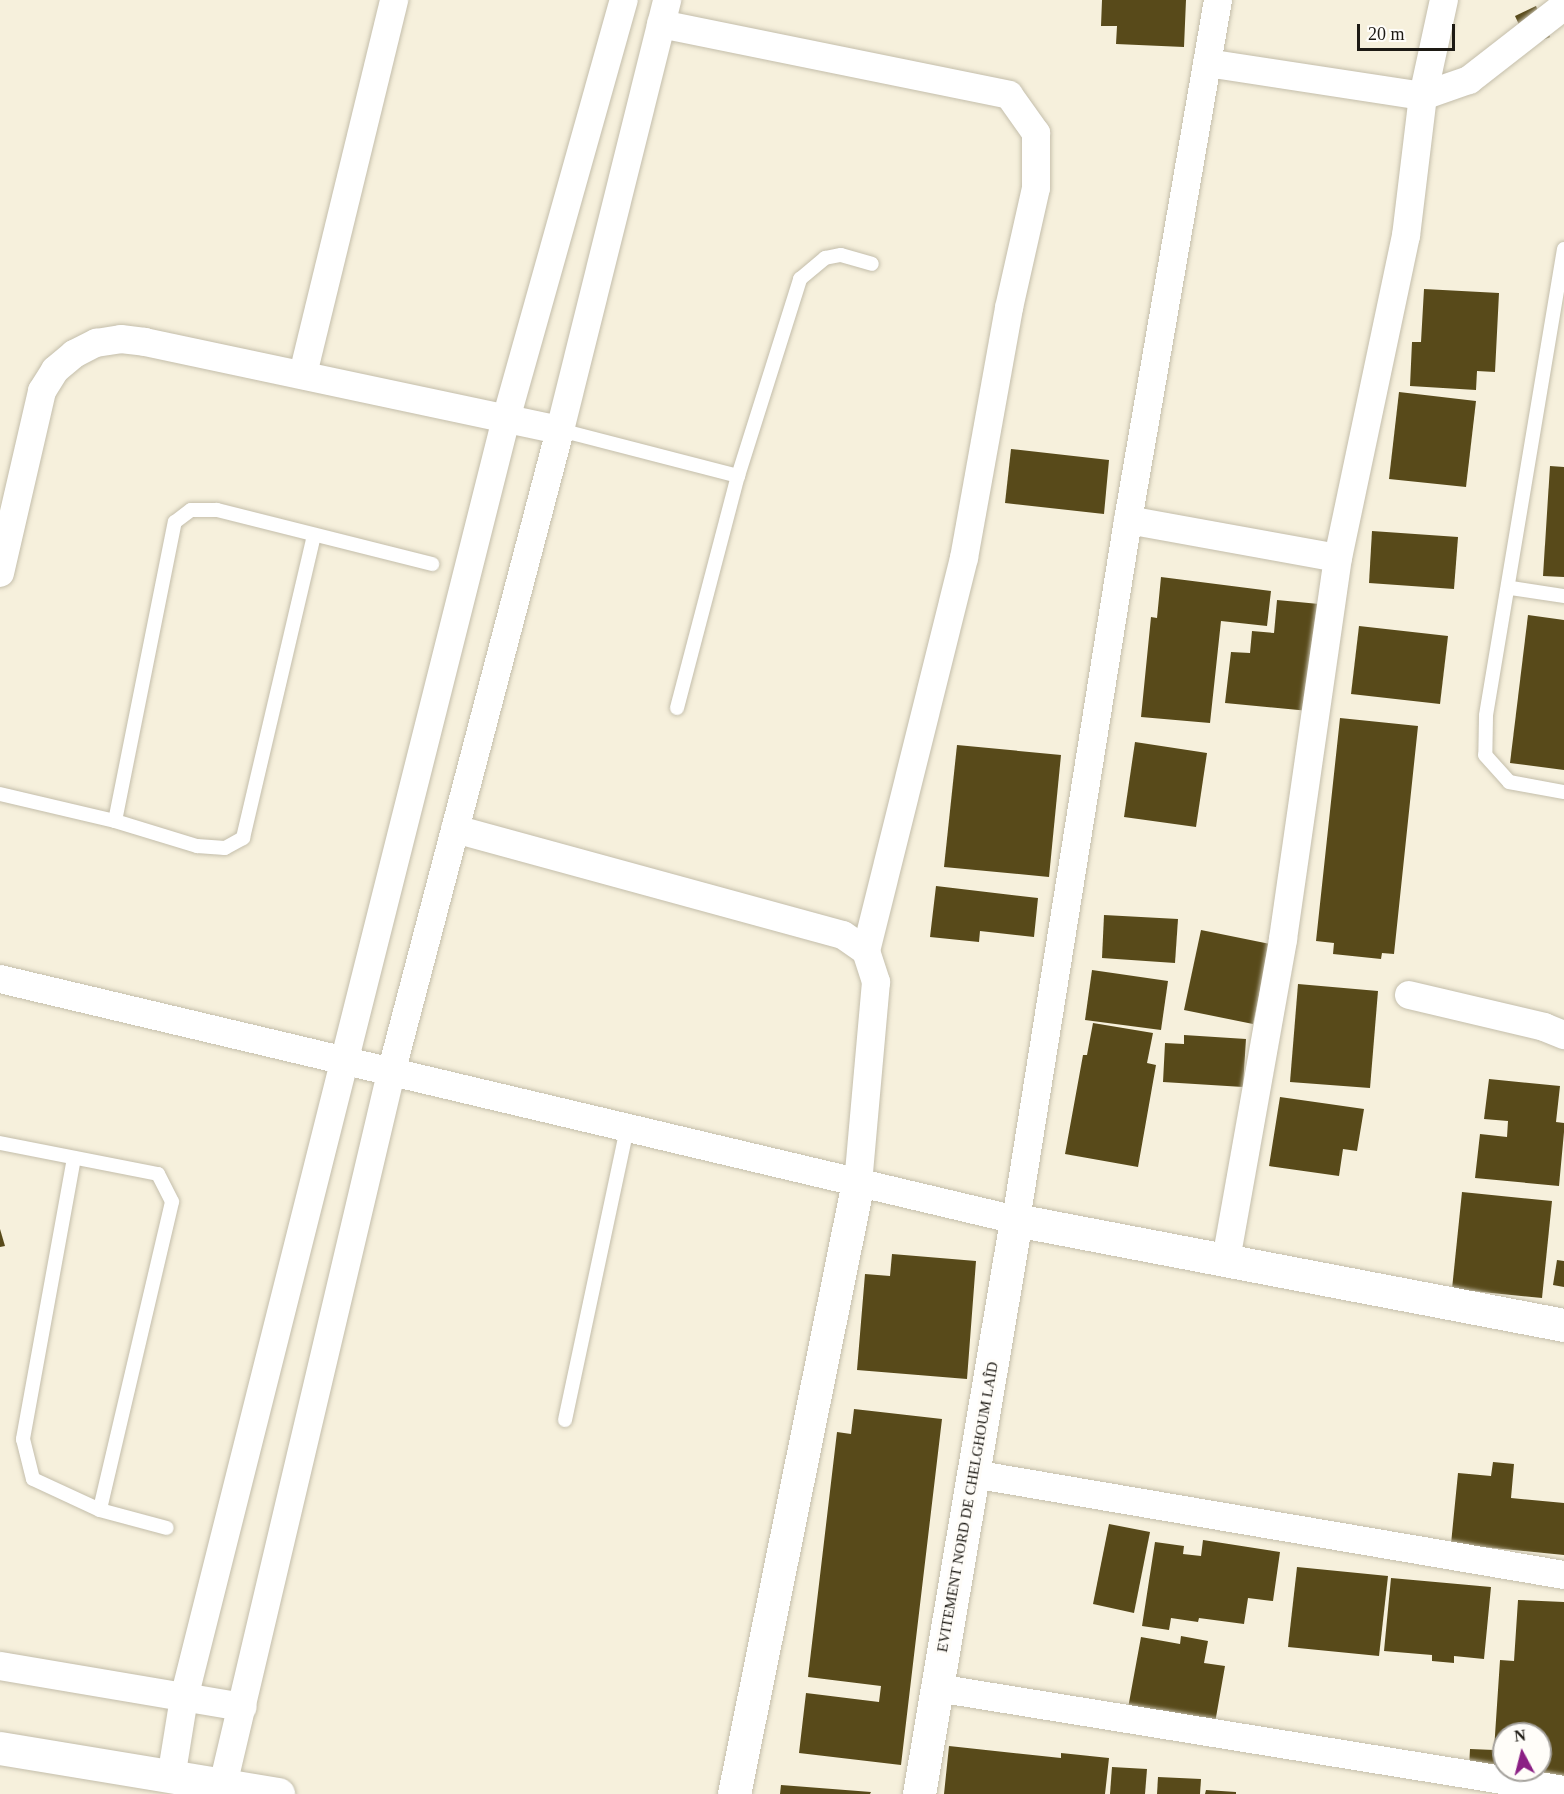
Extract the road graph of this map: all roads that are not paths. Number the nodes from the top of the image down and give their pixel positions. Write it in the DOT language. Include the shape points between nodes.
graph roads {
  1 [pos="393,0"];
  2 [pos="624,0"];
  3 [pos="1218,0"];
  4 [pos="1444,0"];
  5 [pos="1564,6"];
  6 [pos="664,12"];
  7 [pos="1207,63"];
  8 [pos="1423,96"];
  9 [pos="1564,249"];
  10 [pos="872,264"];
  11 [pos="303,374"];
  12 [pos="506,419"];
  13 [pos="560,430"];
  14 [pos="738,476"];
  15 [pos="1128,520"];
  16 [pos="314,535"];
  17 [pos="1338,558"];
  18 [pos="432,564"];
  19 [pos="0,573"];
  20 [pos="1511,588"];
  21 [pos="1564,596"];
  22 [pos="677,708"];
  23 [pos="1564,792"];
  24 [pos="0,794"];
  25 [pos="115,821"];
  26 [pos="455,829"];
  27 [pos="866,951"];
  28 [pos="0,979"];
  29 [pos="1409,995"];
  30 [pos="1564,1035"];
  31 [pos="343,1061"];
  32 [pos="392,1073"];
  33 [pos="627,1128"];
  34 [pos="0,1143"];
  35 [pos="74,1158"];
  36 [pos="858,1182"];
  37 [pos="1016,1220"];
  38 [pos="1226,1260"];
  39 [pos="1564,1325"];
  40 [pos="565,1420"];
  41 [pos="974,1474"];
  42 [pos="100,1510"];
  43 [pos="167,1528"];
  44 [pos="1564,1575"];
  45 [pos="0,1666"];
  46 [pos="937,1688"];
  47 [pos="184,1698"];
  48 [pos="243,1707"];
  49 [pos="0,1748"];
  50 [pos="171,1778"];
  51 [pos="223,1785"];
  52 [pos="1564,1790"];
  53 [pos="278,1794"];
  54 [pos="734,1794"];
  55 [pos="919,1794"];
  1 -- 11 [label="street"];
  2 -- 12 [label="street"];
  3 -- 7 [label="street"];
  4 -- 8 [label="street"];
  5 -- 8 [label="street" via="1469,80"];
  6 -- 13 [label="street"];
  6 -- 27 [label="street" via="1009,95 1036,133 1036,188 1009,308 964,558"];
  7 -- 8 [label="street"];
  7 -- 15 [label="street"];
  8 -- 17 [label="street" via="1406,236"];
  9 -- 20 [label="lane"];
  10 -- 14 [label="lane" via="841,255 825,258 810,266 800,279"];
  11 -- 12 [label="street"];
  11 -- 19 [label="street" via="121,339 96,343 74,354 56,370 42,391"];
  12 -- 13 [label="street"];
  12 -- 31 [label="street"];
  13 -- 14 [label="lane"];
  13 -- 26 [label="street"];
  14 -- 22 [label="lane"];
  15 -- 17 [label="street"];
  15 -- 37 [label="street"];
  16 -- 18 [label="lane"];
  16 -- 25 [label="lane" via="243,838 225,848 197,846"];
  16 -- 25 [label="lane" via="217,510 191,510 176,522"];
  17 -- 38 [label="street" via="1283,939"];
  20 -- 21 [label="lane"];
  20 -- 23 [label="lane" via="1486,716 1485,755 1509,782"];
  24 -- 25 [label="lane"];
  26 -- 27 [label="street" via="843,935"];
  26 -- 32 [label="street"];
  27 -- 36 [label="street" via="876,982"];
  28 -- 31 [label="street"];
  29 -- 30 [label="street"];
  31 -- 32 [label="street"];
  31 -- 47 [label="street"];
  32 -- 33 [label="street"];
  32 -- 48 [label="street"];
  33 -- 36 [label="street"];
  33 -- 40 [label="lane"];
  34 -- 35 [label="lane"];
  35 -- 42 [label="lane" via="22,1439 33,1479"];
  35 -- 42 [label="lane" via="158,1174 172,1202"];
  36 -- 37 [label="street"];
  36 -- 54 [label="main road"];
  37 -- 38 [label="main road"];
  37 -- 41 [label="main road, EVITEMENT NORD DE CHELGHOUM LAÎD"];
  38 -- 39 [label="main road"];
  41 -- 44 [label="street"];
  41 -- 46 [label="main road, EVITEMENT NORD DE CHELGHOUM LAÎD"];
  42 -- 43 [label="lane"];
  45 -- 47 [label="street"];
  46 -- 52 [label="street"];
  46 -- 55 [label="main road, EVITEMENT NORD DE CHELGHOUM LAÎD"];
  47 -- 48 [label="street"];
  47 -- 50 [label="street"];
  48 -- 51 [label="street"];
  49 -- 50 [label="main road"];
  50 -- 51 [label="main road"];
  51 -- 53 [label="main road"];
}
